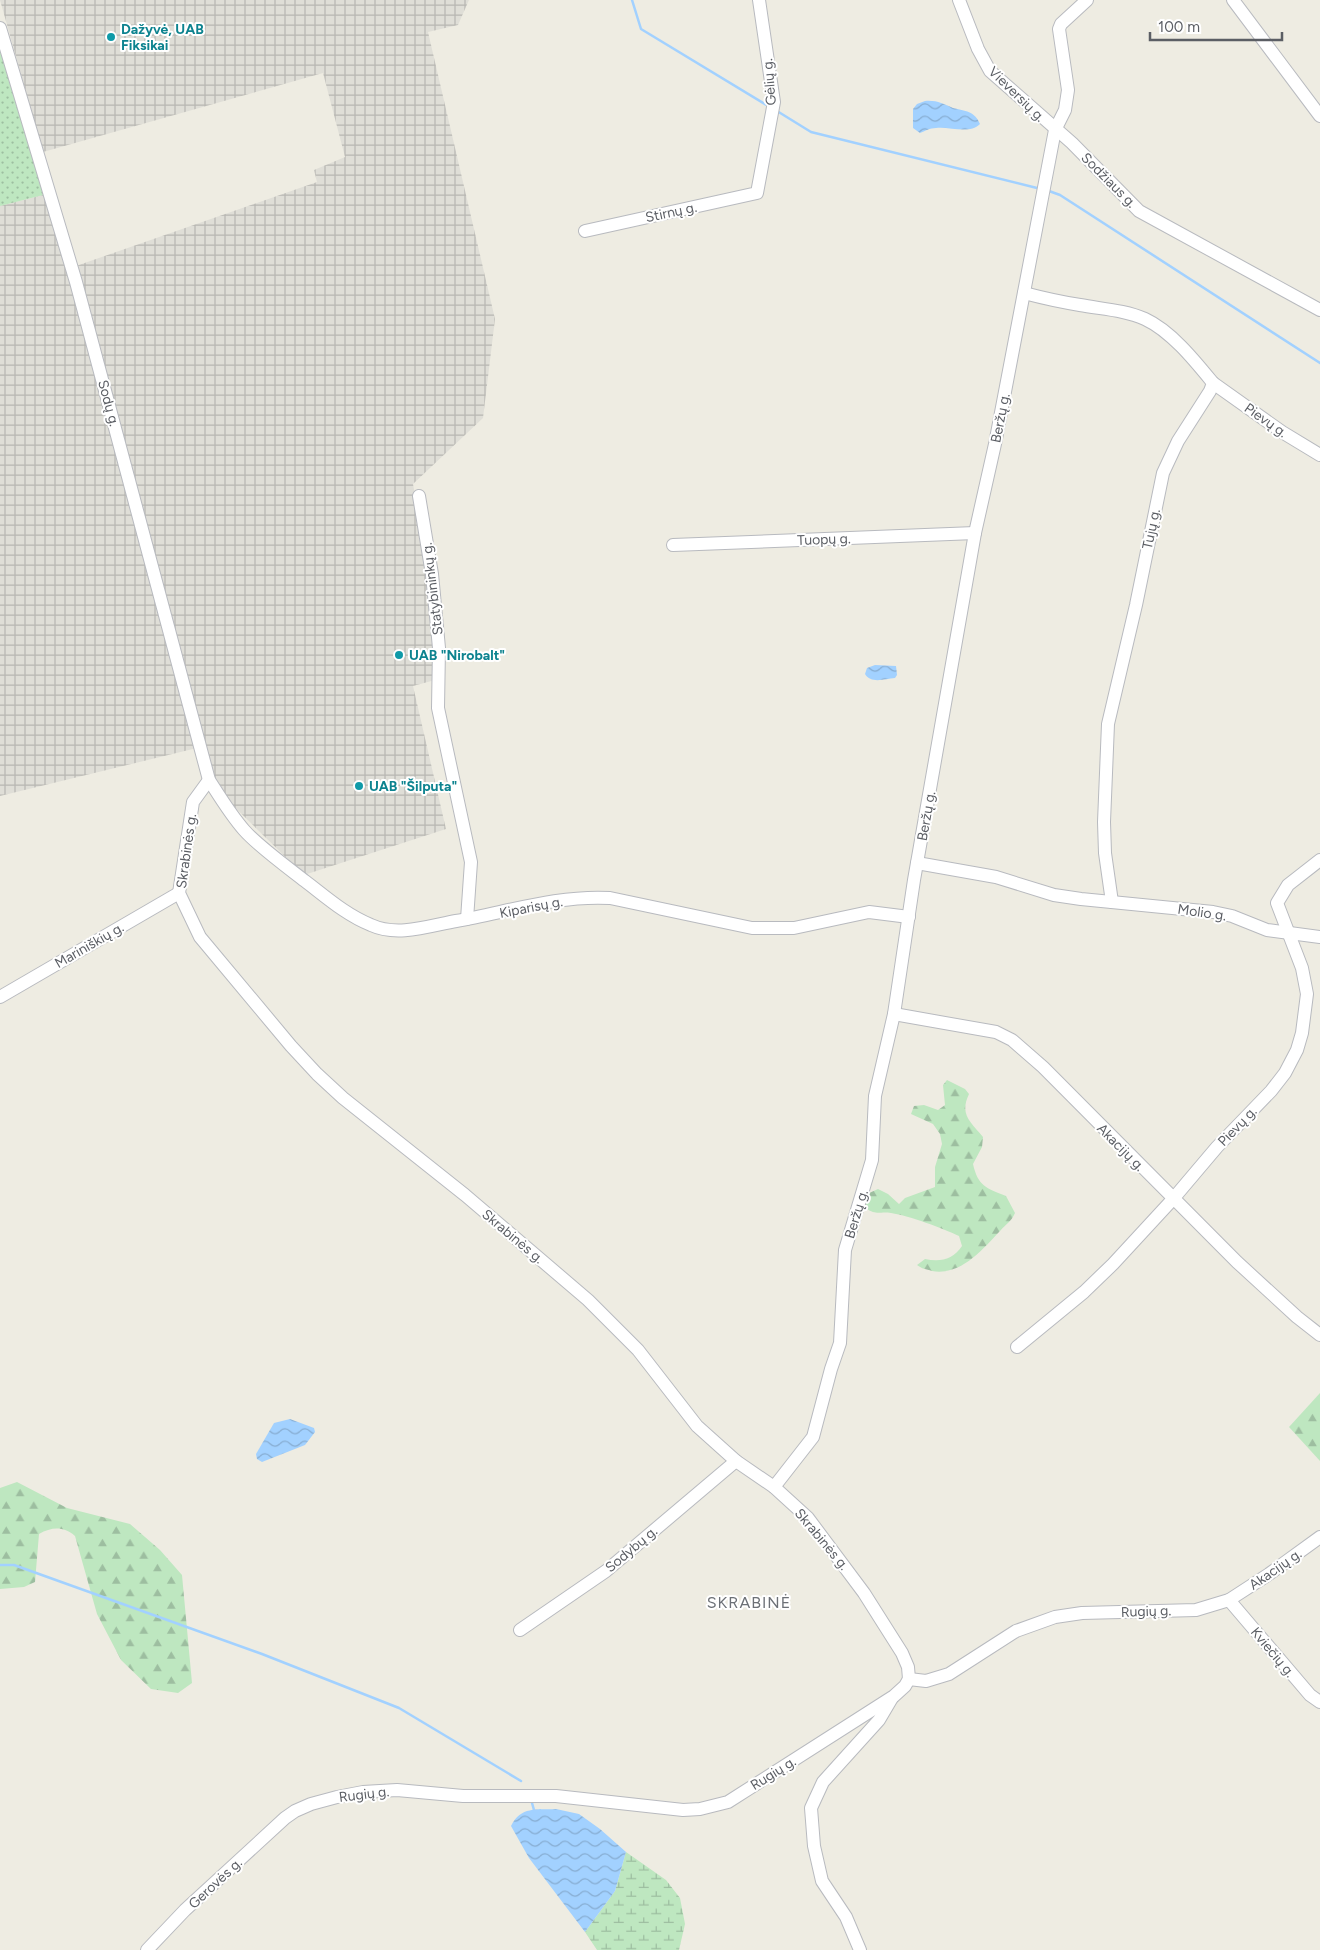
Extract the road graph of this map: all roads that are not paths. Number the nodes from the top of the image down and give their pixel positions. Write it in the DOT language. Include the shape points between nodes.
graph roads {
  1 [pos="759,0"];
  2 [pos="959,0"];
  3 [pos="1087,0"];
  4 [pos="1233,0"];
  5 [pos="0,28"];
  6 [pos="1320,116"];
  7 [pos="1055,130"];
  8 [pos="757,193"];
  9 [pos="585,231"];
  10 [pos="1024,294"];
  11 [pos="1320,310"];
  12 [pos="1212,383"];
  13 [pos="1320,456"];
  14 [pos="419,496"];
  15 [pos="975,533"];
  16 [pos="673,545"];
  17 [pos="209,780"];
  18 [pos="1320,860"];
  19 [pos="917,863"];
  20 [pos="179,893"];
  21 [pos="1112,902"];
  22 [pos="909,917"];
  23 [pos="467,919"];
  24 [pos="1287,932"];
  25 [pos="1320,937"];
  26 [pos="0,997"];
  27 [pos="894,1014"];
  28 [pos="1173,1199"];
  29 [pos="1320,1335"];
  30 [pos="1017,1347"];
  31 [pos="736,1461"];
  32 [pos="774,1487"];
  33 [pos="1320,1537"];
  34 [pos="1229,1600"];
  35 [pos="520,1630"];
  36 [pos="909,1679"];
  37 [pos="894,1696"];
  38 [pos="1320,1702"];
  39 [pos="284,1818"];
  40 [pos="147,1950"];
  41 [pos="860,1950"];
  1 -- 8 [label="street, Gėlių g." via="774,102"];
  2 -- 7 [label="street, Vieversių g." via="990,71"];
  3 -- 7 [label="street" via="1059,29 1068,90 1066,110"];
  4 -- 6 [label="street"];
  5 -- 17 [label="street, Sodų g." via="76,282"];
  7 -- 10 [label="street, Beržų g."];
  7 -- 11 [label="street, Sodžiaus g." via="1139,210"];
  8 -- 9 [label="street, Stirnų g."];
  10 -- 12 [label="street" via="1145,319 1191,357"];
  10 -- 15 [label="street, Beržų g."];
  12 -- 13 [label="street, Pievų g."];
  12 -- 21 [label="street, Tujų g." via="1163,473 1108,724 1104,822"];
  14 -- 23 [label="street, Statybininkų g." via="432,574 439,648 438,708 471,862"];
  15 -- 16 [label="street, Tuopų g."];
  15 -- 19 [label="street, Beržų g."];
  17 -- 20 [label="street, Skrabinės g." via="193,802"];
  17 -- 23 [label="street, Kiparisų g." via="245,831 342,909 371,926 396,931"];
  18 -- 24 [label="street, Pievų g." via="1288,885 1277,903"];
  19 -- 21 [label="street, Molio g." via="996,877 1054,895"];
  19 -- 22 [label="street, Beržų g."];
  20 -- 26 [label="street, Mariniškių g."];
  20 -- 31 [label="street, Skrabinės g." via="200,937 317,1074 588,1300 638,1350 697,1426"];
  21 -- 24 [label="street, Molio g." via="1214,912 1267,930"];
  22 -- 23 [label="street, Kiparisų g." via="869,912 794,928 752,928 610,898 588,897"];
  22 -- 27 [label="street, Beržų g."];
  24 -- 25 [label="street, Molio g."];
  24 -- 28 [label="street, Pievų g." via="1302,968 1307,994 1297,1050 1271,1092 1217,1146"];
  27 -- 28 [label="street, Akacijų g." via="996,1032 1012,1040 1043,1067"];
  27 -- 32 [label="street, Beržų g." via="875,1096 872,1160 845,1250 840,1343 814,1437"];
  28 -- 29 [label="street, Akacijų g." via="1237,1262"];
  28 -- 30 [label="street, Pievų g." via="1084,1292"];
  31 -- 32 [label="street, Skrabinės g."];
  31 -- 35 [label="street, Sodybų g." via="606,1571"];
  32 -- 36 [label="street, Skrabinės g." via="808,1518 844,1564 902,1653"];
  33 -- 34 [label="street, Akacijų g."];
  34 -- 36 [label="street, Rugių g." via="1196,1610 1082,1613 1055,1617 1016,1631 949,1674 926,1681"];
  34 -- 38 [label="street, Kviečių g." via="1310,1695"];
  36 -- 37 [label="street, Rugių g."];
  37 -- 39 [label="street, Rugių g." via="728,1802 700,1809 683,1810 556,1796 463,1796 397,1790 338,1797 311,1804"];
  37 -- 41 [label="street" via="879,1720 823,1782 811,1808 814,1846 822,1881 846,1917"];
  39 -- 40 [label="street, Gerovės g."];
}
